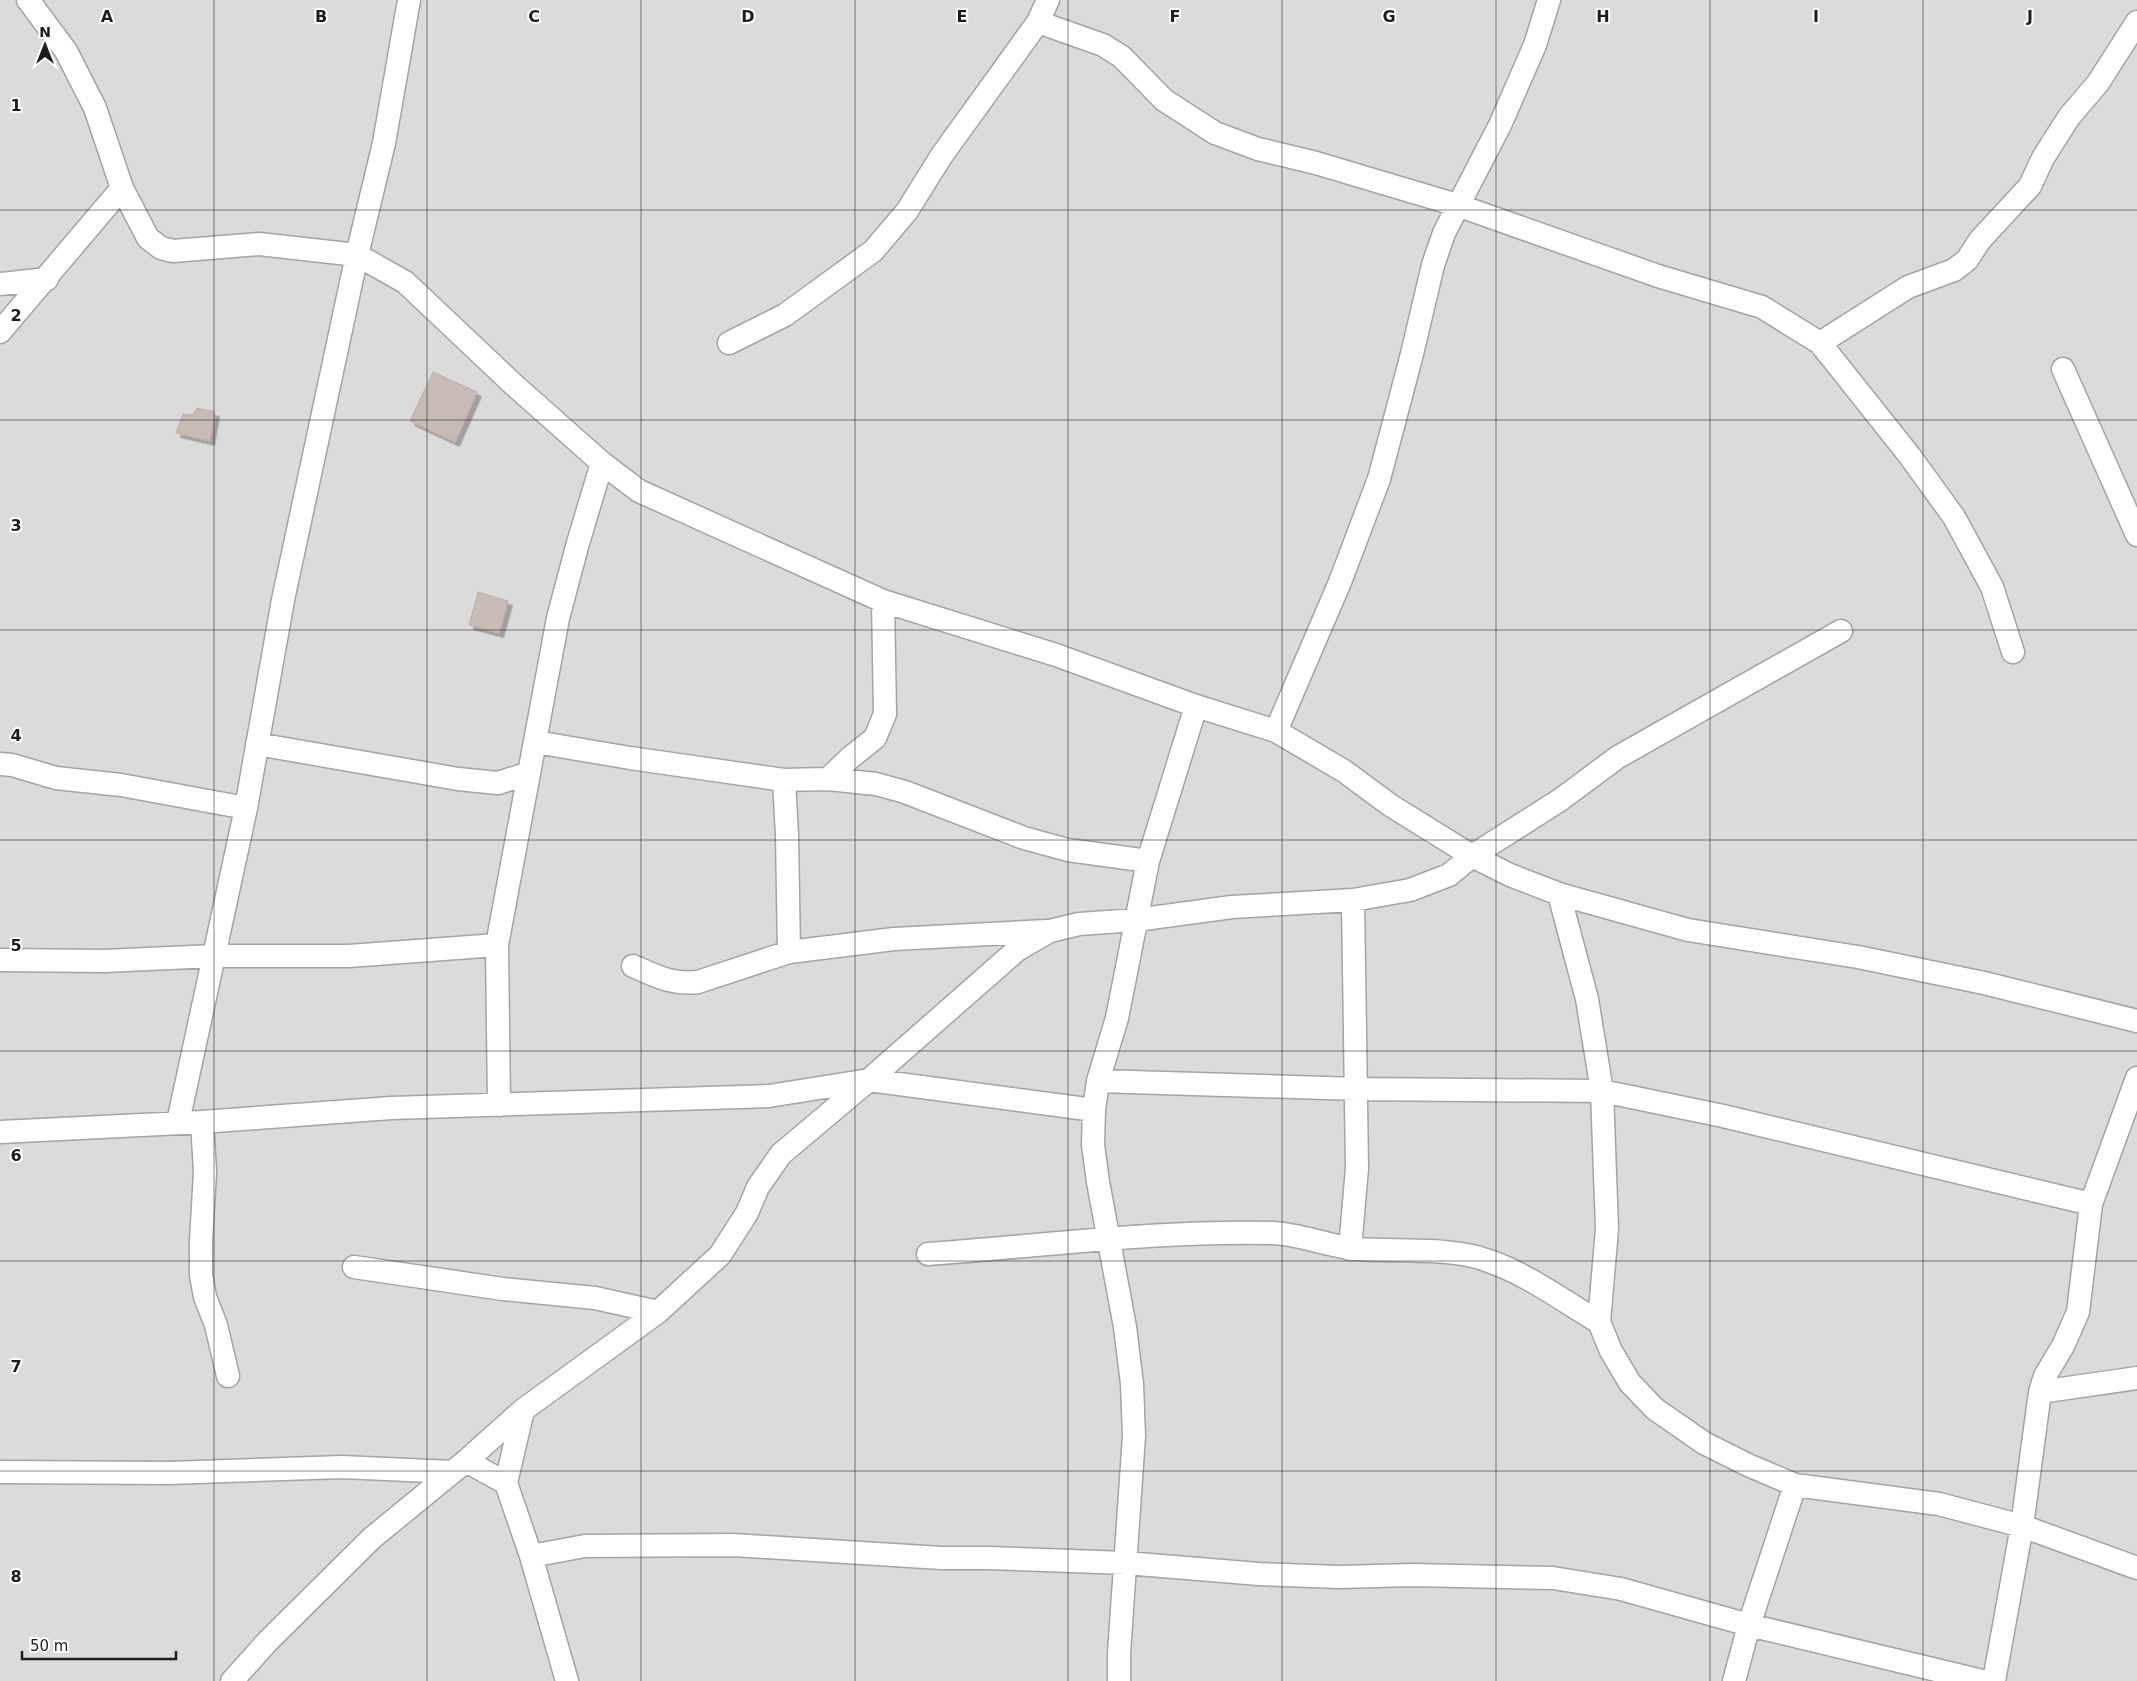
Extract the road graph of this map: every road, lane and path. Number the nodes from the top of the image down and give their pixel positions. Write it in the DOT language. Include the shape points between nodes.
graph roads {
  1 [pos="28,0"];
  2 [pos="409,0"];
  3 [pos="1048,0"];
  4 [pos="1549,0"];
  5 [pos="1038,22"];
  6 [pos="2137,22"];
  7 [pos="122,188"];
  8 [pos="1457,205"];
  9 [pos="357,256"];
  10 [pos="47,279"];
  11 [pos="0,284"];
  12 [pos="0,332"];
  13 [pos="729,342"];
  14 [pos="1820,343"];
  15 [pos="2063,369"];
  16 [pos="602,463"];
  17 [pos="2137,535"];
  18 [pos="883,601"];
  19 [pos="1841,631"];
  20 [pos="2013,652"];
  21 [pos="1196,706"];
  22 [pos="1276,732"];
  23 [pos="536,742"];
  24 [pos="258,744"];
  25 [pos="0,764"];
  26 [pos="529,774"];
  27 [pos="828,779"];
  28 [pos="784,780"];
  29 [pos="498,783"];
  30 [pos="523,804"];
  31 [pos="246,808"];
  32 [pos="1472,856"];
  33 [pos="1148,861"];
  34 [pos="1559,894"];
  35 [pos="1353,900"];
  36 [pos="1136,920"];
  37 [pos="1050,930"];
  38 [pos="497,945"];
  39 [pos="789,952"];
  40 [pos="214,956"];
  41 [pos="0,960"];
  42 [pos="633,966"];
  43 [pos="2137,1021"];
  44 [pos="2137,1078"];
  45 [pos="869,1080"];
  46 [pos="1098,1081"];
  47 [pos="1357,1089"];
  48 [pos="1602,1091"];
  49 [pos="499,1105"];
  50 [pos="1094,1110"];
  51 [pos="178,1122"];
  52 [pos="202,1122"];
  53 [pos="0,1132"];
  54 [pos="2092,1204"];
  55 [pos="1109,1239"];
  56 [pos="1350,1249"];
  57 [pos="928,1254"];
  58 [pos="354,1267"];
  59 [pos="658,1312"];
  60 [pos="1599,1322"];
  61 [pos="228,1376"];
  62 [pos="2137,1378"];
  63 [pos="2040,1392"];
  64 [pos="523,1410"];
  65 [pos="459,1467"];
  66 [pos="0,1472"];
  67 [pos="506,1483"];
  68 [pos="1795,1485"];
  69 [pos="2022,1526"];
  70 [pos="531,1556"];
  71 [pos="1126,1563"];
  72 [pos="2137,1568"];
  73 [pos="1749,1625"];
  74 [pos="232,1681"];
  75 [pos="567,1681"];
  76 [pos="1119,1681"];
  77 [pos="1734,1681"];
  78 [pos="1982,1681"];
  79 [pos="1994,1681"];
  1 -- 7 [label="street" via="66,51 95,108"];
  2 -- 9 [label="street" via="384,143"];
  3 -- 5 [label="street"];
  4 -- 8 [label="street" via="1535,45 1500,125"];
  5 -- 8 [label="street" via="1103,45 1122,57 1164,100 1215,133 1258,149"];
  5 -- 13 [label="street" via="942,155 907,211 873,251 785,315"];
  6 -- 14 [label="street" via="2098,83 2069,116 2030,186 1980,240 1967,260 1954,270 1908,287"];
  7 -- 9 [label="street" via="148,238 161,248 173,251 259,244"];
  7 -- 10 [label="street"];
  8 -- 14 [label="street" via="1658,276 1762,307"];
  8 -- 22 [label="street" via="1433,265 1379,479 1340,582"];
  9 -- 16 [label="street" via="405,282"];
  9 -- 24 [label="street" via="283,600"];
  10 -- 11 [label="street"];
  10 -- 12 [label="street"];
  14 -- 20 [label="street" via="1954,517 1992,587"];
  15 -- 17 [label="street"];
  16 -- 18 [label="street" via="639,491"];
  16 -- 23 [label="street" via="558,618"];
  18 -- 21 [label="street" via="1056,655"];
  18 -- 27 [label="street" via="885,714 881,727 875,738"];
  19 -- 32 [label="street" via="1618,757 1560,800"];
  21 -- 22 [label="street"];
  21 -- 33 [label="street"];
  22 -- 32 [label="street" via="1344,771 1390,805"];
  23 -- 26 [label="street"];
  23 -- 28 [label="street"];
  24 -- 29 [label="street"];
  24 -- 31 [label="street"];
  25 -- 31 [label="street" via="56,778 122,785"];
  26 -- 29 [label="street"];
  26 -- 30 [label="street"];
  27 -- 28 [label="street"];
  27 -- 33 [label="street" via="876,784 905,792 1024,838 1068,850"];
  28 -- 39 [label="street"];
  29 -- 30 [label="street"];
  30 -- 38 [label="street"];
  31 -- 40 [label="street"];
  32 -- 34 [label="street"];
  32 -- 35 [label="street" via="1449,874 1410,890"];
  33 -- 36 [label="street"];
  34 -- 43 [label="street" via="1688,930 1858,957 1984,983"];
  34 -- 48 [label="street" via="1587,1000"];
  35 -- 36 [label="street" via="1232,907"];
  35 -- 47 [label="street"];
  36 -- 37 [label="street"];
  36 -- 46 [label="street" via="1117,1018"];
  37 -- 39 [label="street" via="904,938"];
  37 -- 45 [label="street" via="1017,950"];
  38 -- 40 [label="street" via="349,956"];
  38 -- 49 [label="street"];
  39 -- 42 [label="street" via="684,984"];
  40 -- 41 [label="street"];
  40 -- 51 [label="street"];
  44 -- 54 [label="street"];
  45 -- 49 [label="street" via="769,1096"];
  45 -- 50 [label="street"];
  45 -- 59 [label="street" via="780,1154 720,1255"];
  46 -- 47 [label="street"];
  46 -- 50 [label="street"];
  47 -- 48 [label="street"];
  47 -- 56 [label="street" via="1357,1168"];
  48 -- 54 [label="street" via="1723,1116"];
  48 -- 60 [label="street" via="1607,1229"];
  49 -- 52 [label="street" via="391,1108"];
  50 -- 55 [label="street" via="1098,1182"];
  51 -- 52 [label="street"];
  51 -- 53 [label="street"];
  52 -- 61 [label="street" via="205,1172 201,1275"];
  54 -- 63 [label="street" via="2078,1312"];
  55 -- 56 [label="street" via="1276,1233"];
  55 -- 57 [label="street"];
  55 -- 71 [label="street" via="1132,1384 1134,1436"];
  56 -- 60 [label="street" via="1456,1254 1486,1259 1520,1275"];
  58 -- 59 [label="street" via="504,1289 595,1298"];
  59 -- 64 [label="street"];
  60 -- 68 [label="street" via="1630,1383 1655,1409 1704,1443"];
  62 -- 63 [label="street"];
  63 -- 69 [label="street"];
  64 -- 65 [label="street"];
  64 -- 67 [label="street"];
  65 -- 66 [label="street" via="169,1473"];
  65 -- 67 [label="street"];
  65 -- 74 [label="street" via="372,1538"];
  67 -- 70 [label="street"];
  68 -- 69 [label="street" via="1939,1504"];
  68 -- 73 [label="street"];
  69 -- 72 [label="street"];
  69 -- 79 [label="street"];
  70 -- 71 [label="street" via="586,1546 733,1545 941,1558"];
  70 -- 75 [label="street"];
  71 -- 73 [label="street" via="1339,1577 1553,1578 1621,1589"];
  71 -- 76 [label="street"];
  73 -- 77 [label="street"];
  73 -- 78 [label="street"];
}
